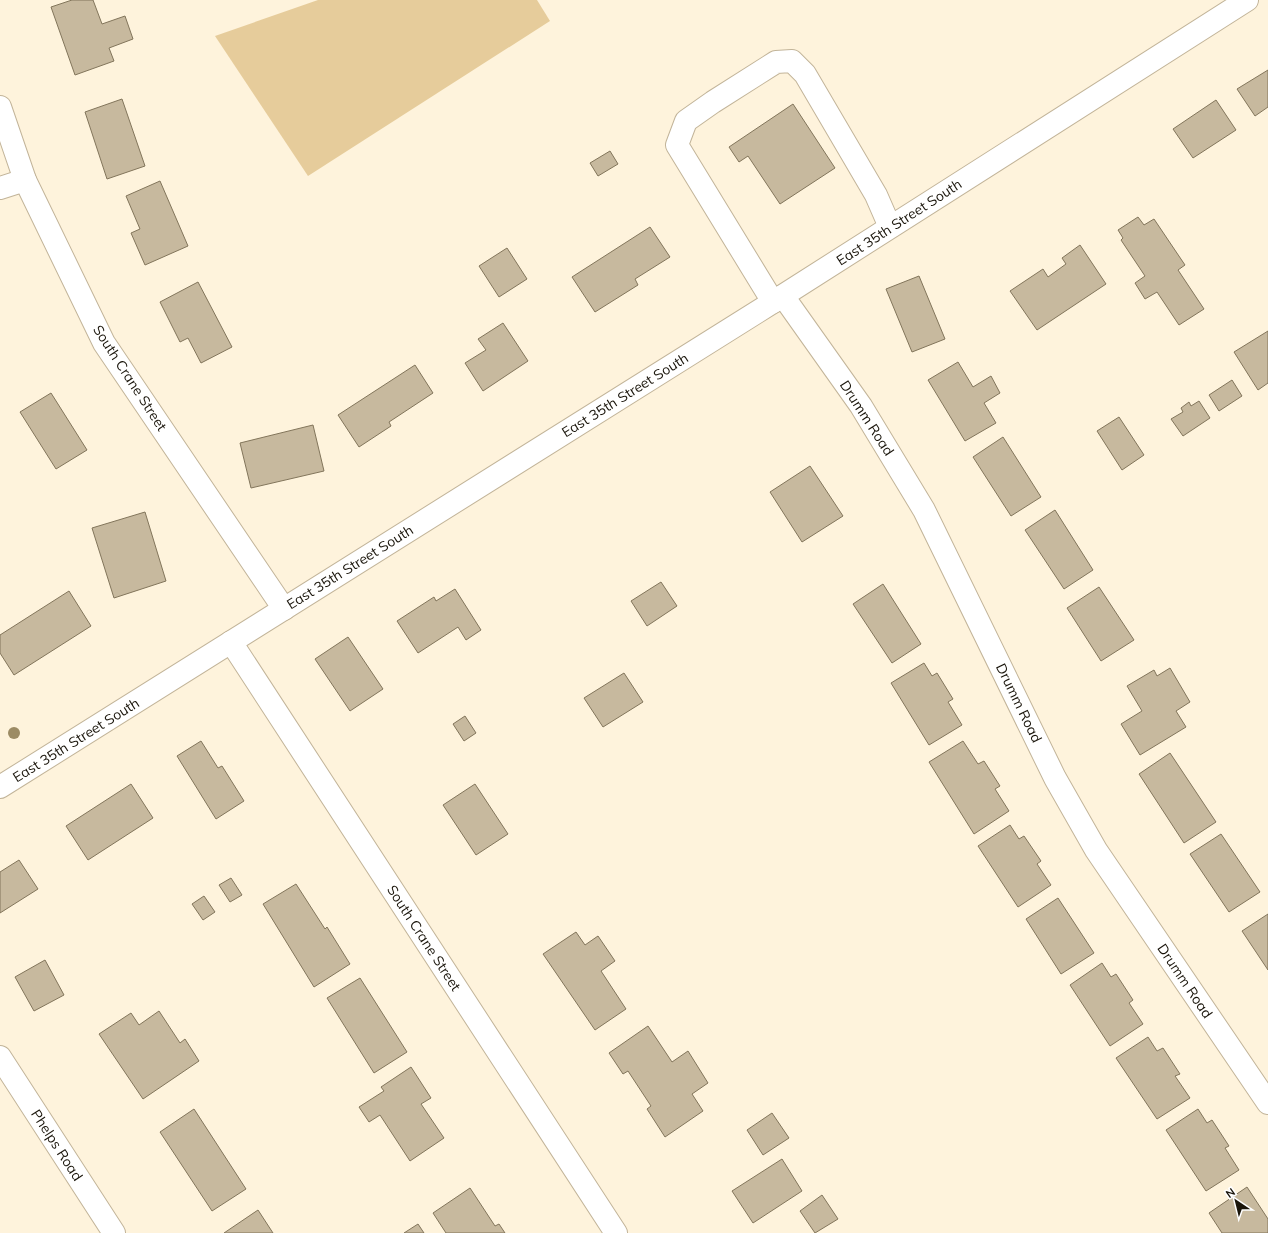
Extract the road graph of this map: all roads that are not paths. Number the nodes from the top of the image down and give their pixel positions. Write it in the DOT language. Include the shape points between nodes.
graph roads {
  1 [pos="1247,0"];
  2 [pos="0,107"];
  3 [pos="25,180"];
  4 [pos="0,188"];
  5 [pos="890,227"];
  6 [pos="778,299"];
  7 [pos="284,609"];
  8 [pos="231,642"];
  9 [pos="0,787"];
  10 [pos="0,1057"];
  11 [pos="1268,1103"];
  12 [pos="114,1233"];
  13 [pos="616,1233"];
  1 -- 5 [label="street, East 35th Street South"];
  2 -- 3 [label="street, South Crane Street"];
  3 -- 4 [label="street"];
  3 -- 7 [label="street, South Crane Street" via="104,343"];
  5 -- 6 [label="street, East 35th Street South"];
  5 -- 6 [label="street, Drumm Road" via="876,195 805,74 792,61 776,62 713,102 686,121 677,145"];
  6 -- 7 [label="street, East 35th Street South"];
  6 -- 11 [label="street, Drumm Road" via="861,406 924,510 1055,778 1096,850"];
  7 -- 8 [label="street, East 35th Street South"];
  8 -- 9 [label="street, East 35th Street South"];
  8 -- 13 [label="street, South Crane Street"];
  10 -- 12 [label="street, Phelps Road"];
}
